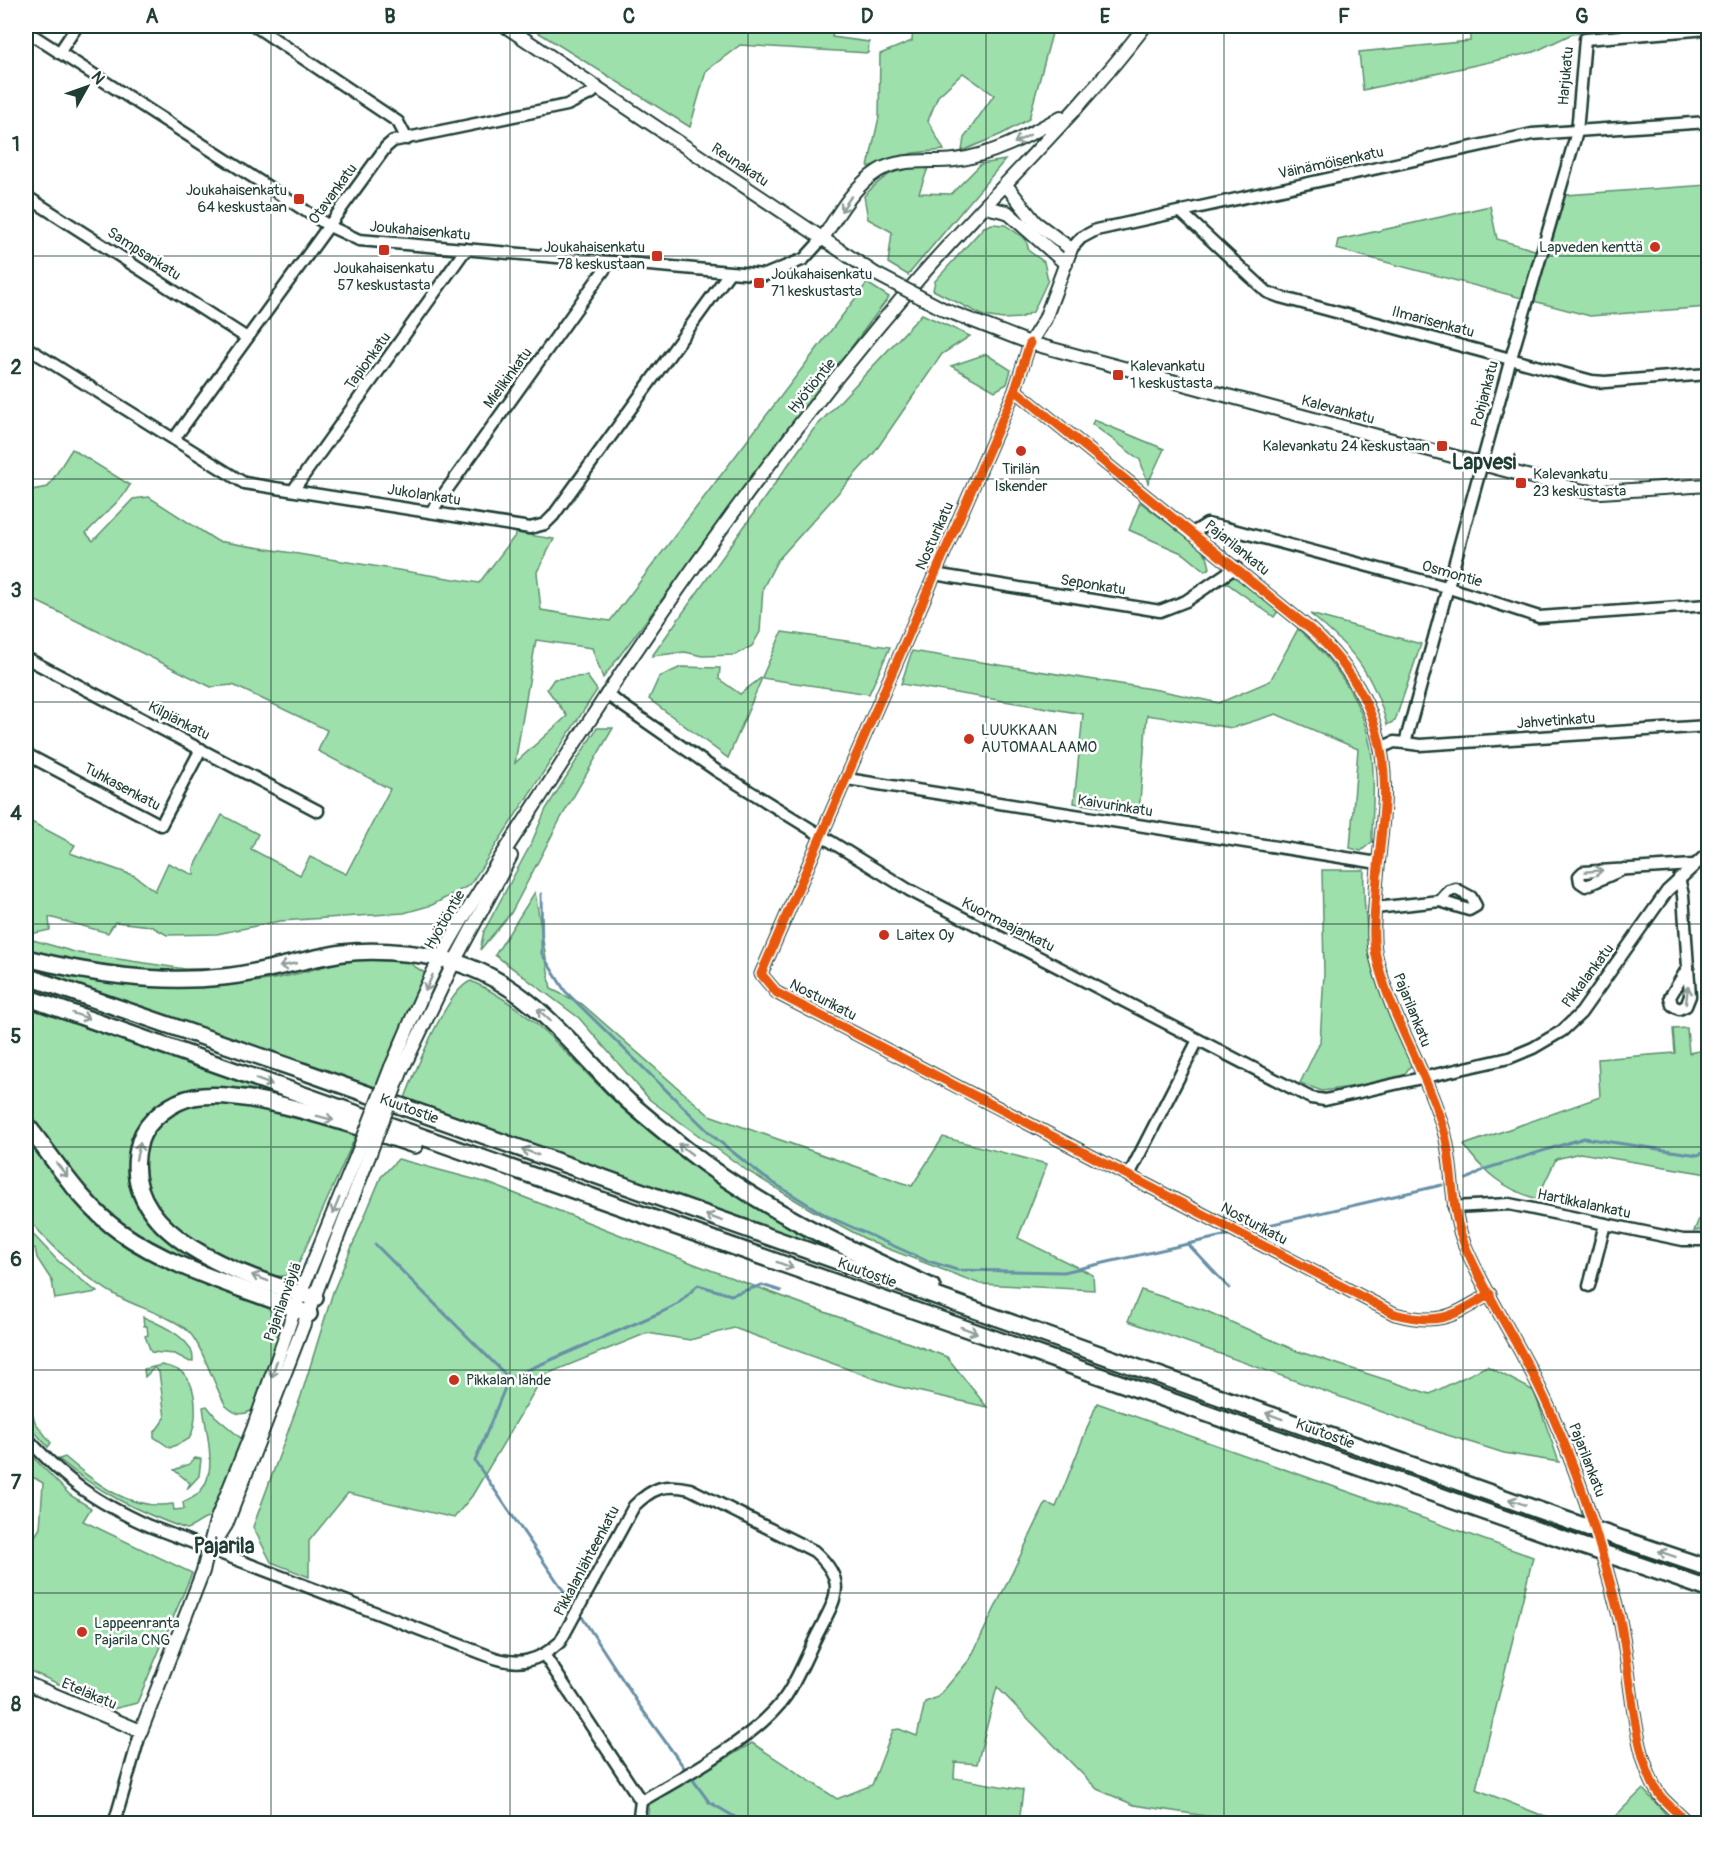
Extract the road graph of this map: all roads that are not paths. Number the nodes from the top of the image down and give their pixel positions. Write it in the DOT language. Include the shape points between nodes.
graph roads {
  1 [pos="77,26"];
  2 [pos="255,26"];
  3 [pos="505,26"];
  4 [pos="1145,26"];
  5 [pos="1708,29"];
  6 [pos="26,31"];
  7 [pos="59,53"];
  8 [pos="597,86"];
  9 [pos="1073,111"];
  10 [pos="1708,122"];
  11 [pos="1576,132"];
  12 [pos="406,139"];
  13 [pos="1006,185"];
  14 [pos="26,196"];
  15 [pos="985,207"];
  16 [pos="1181,212"];
  17 [pos="328,226"];
  18 [pos="823,238"];
  19 [pos="466,249"];
  20 [pos="1071,249"];
  21 [pos="609,262"];
  22 [pos="1066,264"];
  23 [pos="729,273"];
  24 [pos="965,319"];
  25 [pos="247,338"];
  26 [pos="1030,343"];
  27 [pos="26,347"];
  28 [pos="1511,358"];
  29 [pos="1708,374"];
  30 [pos="1015,390"];
  31 [pos="174,439"];
  32 [pos="1482,464"];
  33 [pos="1708,485"];
  34 [pos="294,489"];
  35 [pos="430,512"];
  36 [pos="1194,532"];
  37 [pos="1236,567"];
  38 [pos="934,574"];
  39 [pos="1449,588"];
  40 [pos="1708,605"];
  41 [pos="26,658"];
  42 [pos="606,694"];
  43 [pos="1708,726"];
  44 [pos="1406,743"];
  45 [pos="1381,748"];
  46 [pos="201,749"];
  47 [pos="26,754"];
  48 [pos="847,779"];
  49 [pos="318,811"];
  50 [pos="820,835"];
  51 [pos="1708,854"];
  52 [pos="1378,863"];
  53 [pos="1693,865"];
  54 [pos="1623,869"];
  55 [pos="1679,878"];
  56 [pos="1440,902"];
  57 [pos="1375,908"];
  58 [pos="26,958"];
  59 [pos="447,961"];
  60 [pos="1688,968"];
  61 [pos="26,976"];
  62 [pos="26,997"];
  63 [pos="1198,1040"];
  64 [pos="396,1070"];
  65 [pos="1423,1078"];
  66 [pos="26,1124"];
  67 [pos="1129,1175"];
  68 [pos="1454,1207"];
  69 [pos="1605,1224"];
  70 [pos="1708,1240"];
  71 [pos="762,1257"];
  72 [pos="1589,1286"];
  73 [pos="1490,1294"];
  74 [pos="305,1304"];
  75 [pos="1153,1373"];
  76 [pos="26,1437"];
  77 [pos="210,1550"];
  78 [pos="1708,1568"];
  79 [pos="1708,1589"];
  80 [pos="545,1656"];
  81 [pos="26,1683"];
  82 [pos="141,1731"];
  83 [pos="641,1801"];
  84 [pos="114,1824"];
  85 [pos="638,1824"];
  86 [pos="1689,1824"];
  1 -- 7 [label="street"];
  2 -- 12 [label="street" via="398,122"];
  3 -- 8 [label="main road, Reunakatu"];
  4 -- 9 [label="main road, Hyötiöntie"];
  5 -- 11 [label="street, Harjukatu" via="1585,39"];
  6 -- 7 [label="street, Joukahaisenkatu"];
  7 -- 17 [label="street, Joukahaisenkatu"];
  8 -- 12 [label="street, Otavankatu" via="592,93 567,105"];
  8 -- 18 [label="main road, Reunakatu"];
  9 -- 13 [label="main road, Hyötiöntie"];
  9 -- 18 [label="main road, one-way" via="992,152 955,160 915,161 879,170 854,192"];
  10 -- 11 [label="street, Väinämöisenkatu"];
  11 -- 16 [label="street, Väinämöisenkatu" via="1532,134"];
  11 -- 28 [label="street, Pohjankatu"];
  12 -- 17 [label="street, Otavankatu" via="386,147"];
  13 -- 15 [label="main road, Hyötiöntie"];
  13 -- 20 [label="main road" via="1035,222"];
  14 -- 25 [label="street, Sampsankatu"];
  15 -- 22 [label="main road" via="1007,212"];
  15 -- 42 [label="main road, Hyötiöntie" via="921,276 790,437 705,550"];
  16 -- 20 [label="street, Väinämöisenkatu" via="1096,230"];
  16 -- 28 [label="street, Ilmarisenkatu" via="1267,292"];
  17 -- 19 [label="street, Joukahaisenkatu" via="358,240"];
  17 -- 25 [label="street, Otavankatu"];
  18 -- 23 [label="street, Joukahaisenkatu" via="811,254 784,270 765,275"];
  18 -- 24 [label="main road, Reunakatu, bridge" via="874,273"];
  19 -- 21 [label="street, Joukahaisenkatu"];
  19 -- 34 [label="street, Tapionkatu"];
  20 -- 22 [label="main road"];
  21 -- 23 [label="street, Joukahaisenkatu"];
  21 -- 35 [label="street, Mielikinkatu"];
  22 -- 26 [label="main road" via="1045,319"];
  23 -- 35 [label="street, Jukolankatu" via="545,524 530,528"];
  24 -- 26 [label="main road, Kalevankatu"];
  25 -- 31 [label="street, Otavankatu"];
  26 -- 30 [label="street, Nosturikatu"];
  26 -- 32 [label="main road, Kalevankatu"];
  27 -- 31 [label="street, Jukolankatu"];
  28 -- 29 [label="street, Ilmarisenkatu" via="1605,382"];
  28 -- 32 [label="street, Pohjankatu"];
  30 -- 36 [label="street, Pajarilankatu"];
  30 -- 38 [label="street, Nosturikatu"];
  31 -- 34 [label="street, Jukolankatu" via="244,483"];
  32 -- 33 [label="main road, Kalevankatu" via="1583,491"];
  32 -- 39 [label="street, Pohjankatu"];
  34 -- 35 [label="street, Jukolankatu"];
  36 -- 37 [label="street, Pajarilankatu"];
  36 -- 39 [label="street, Osmontie" via="1208,524"];
  37 -- 38 [label="street, Seponkatu" via="1186,601 1160,611"];
  37 -- 45 [label="street, Pajarilankatu" via="1333,650 1366,700"];
  38 -- 48 [label="street, Nosturikatu"];
  39 -- 40 [label="street, Osmontie" via="1539,616"];
  39 -- 44 [label="street, Pohjankatu"];
  41 -- 46 [label="street, Kilpiänkatu"];
  42 -- 50 [label="street, Kuormaajankatu" via="717,771"];
  42 -- 59 [label="main road, Hyötiöntie" via="541,796"];
  43 -- 44 [label="street, Jahvetinkatu"];
  44 -- 45 [label="street" via="1394,742"];
  45 -- 52 [label="street, Pajarilankatu" via="1384,804"];
  46 -- 47 [label="street, Tuhkasenkatu" via="162,825"];
  46 -- 49 [label="street, Kilpiänkatu"];
  48 -- 50 [label="street, Nosturikatu"];
  48 -- 52 [label="street, Kaivurinkatu"];
  50 -- 63 [label="street, Kuormaajankatu" via="909,890"];
  50 -- 67 [label="street, Nosturikatu" via="761,974 777,993"];
  51 -- 53 [label="street, Pikkalankatu"];
  52 -- 57 [label="street, Pajarilankatu"];
  53 -- 54 [label="street"];
  53 -- 55 [label="street, Pikkalankatu"];
  55 -- 60 [label="street"];
  55 -- 65 [label="street, Pikkalankatu" via="1581,1013 1562,1031 1509,1058"];
  56 -- 57 [label="street"];
  57 -- 65 [label="street, Pajarilankatu" via="1376,959"];
  59 -- 58 [label="highway, one-way" via="345,953 252,973 171,980 117,976"];
  59 -- 64 [label="main road, Hyötiöntie"];
  75 -- 59 [label="highway, one-way" via="960,1299 778,1212 730,1182 660,1128 524,997 470,967"];
  75 -- 61 [label="highway, Kuutostie, one-way"];
  62 -- 71 [label="highway, Kuutostie, one-way"];
  63 -- 65 [label="street, Kuormaajankatu" via="1311,1098 1325,1100"];
  63 -- 67 [label="street"];
  64 -- 74 [label="main road, Pajarilanväylä, bridge"];
  65 -- 68 [label="street, Pajarilankatu" via="1445,1136"];
  66 -- 74 [label="highway, one-way" via="85,1200 118,1231 180,1264"];
  67 -- 73 [label="street, Nosturikatu" via="1395,1314 1422,1321 1437,1319 1454,1315"];
  68 -- 69 [label="street, Hartikkalankatu" via="1509,1204"];
  68 -- 73 [label="street, Pajarilankatu" via="1466,1248"];
  69 -- 70 [label="street, Hartikkalankatu" via="1683,1240"];
  69 -- 72 [label="street"];
  74 -- 71 [label="highway, one-way" via="195,1250 169,1232 148,1209 136,1179 135,1158 141,1137 154,1119 172,1105 197,1096 274,1104"];
  71 -- 79 [label="highway, Kuutostie, one-way, bridge"];
  73 -- 86 [label="street, Pajarilankatu" via="1561,1433 1594,1524 1625,1640 1644,1765 1660,1796"];
  74 -- 77 [label="main road, Pajarilanväylä" via="216,1521"];
  78 -- 75 [label="highway, Kuutostie, one-way, bridge"];
  76 -- 77 [label="street" via="84,1492 149,1526"];
  77 -- 80 [label="street" via="496,1659 531,1661"];
  77 -- 82 [label="main road, Pajarilanväylä"];
  80 -- 83 [label="street"];
  80 -- 83 [label="street, Pikkalanlähteenkatu" via="560,1642 634,1506 650,1490 672,1485 690,1489 814,1551 831,1566 835,1601 785,1696 754,1728"];
  81 -- 82 [label="main road, Eteläkatu"];
  82 -- 84 [label="street, Pajarilanväylä"];
  83 -- 85 [label="street"];
}
